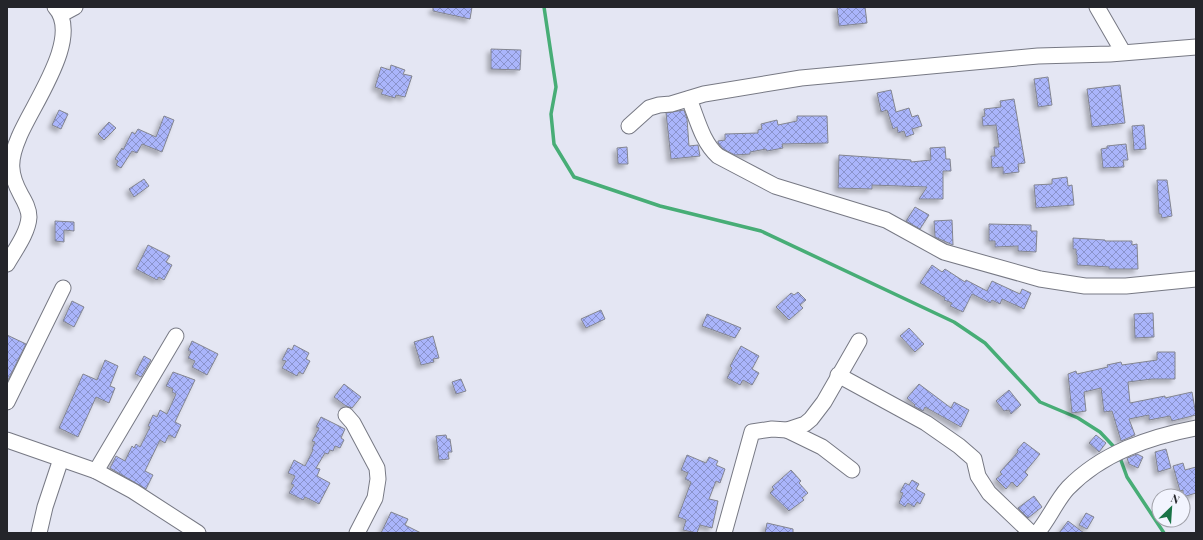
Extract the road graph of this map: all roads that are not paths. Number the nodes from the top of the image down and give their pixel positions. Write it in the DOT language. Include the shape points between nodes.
graph roads {
  1 [pos="75,7"];
  2 [pos="1097,7"];
  3 [pos="58,11"];
  4 [pos="1196,47"];
  5 [pos="1123,52"];
  6 [pos="690,99"];
  7 [pos="629,126"];
  8 [pos="7,264"];
  9 [pos="1196,279"];
  10 [pos="63,288"];
  11 [pos="176,336"];
  12 [pos="859,341"];
  13 [pos="838,375"];
  14 [pos="7,402"];
  15 [pos="346,415"];
  16 [pos="1196,428"];
  17 [pos="787,430"];
  18 [pos="7,440"];
  19 [pos="61,460"];
  20 [pos="852,470"];
  21 [pos="96,471"];
  22 [pos="39,533"];
  23 [pos="198,533"];
  24 [pos="357,533"];
  25 [pos="724,533"];
  26 [pos="1031,533"];
  27 [pos="1037,533"];
  1 -- 3 [label="street"];
  2 -- 5 [label="street"];
  3 -- 8 [label="street" via="64,36 58,60 25,122 12,155 13,179 28,206 29,217 27,229"];
  4 -- 5 [label="street"];
  5 -- 6 [label="street" via="1038,56 801,78 704,94"];
  6 -- 7 [label="street" via="650,108"];
  6 -- 9 [label="street" via="708,144 718,156 775,186 886,220 927,244 958,257 1040,279 1085,286 1126,286"];
  10 -- 14 [label="street"];
  11 -- 21 [label="street"];
  12 -- 13 [label="street"];
  13 -- 17 [label="street" via="815,416 805,424"];
  13 -- 26 [label="street" via="926,423 959,446 974,459 978,476 988,493"];
  15 -- 24 [label="street" via="354,424 377,468 375,498"];
  16 -- 27 [label="street" via="1155,437 1118,451 1068,488"];
  17 -- 20 [label="street" via="822,447"];
  17 -- 25 [label="street" via="752,432"];
  18 -- 19 [label="street"];
  19 -- 21 [label="street"];
  19 -- 22 [label="street"];
  21 -- 23 [label="street" via="133,491"];
}
